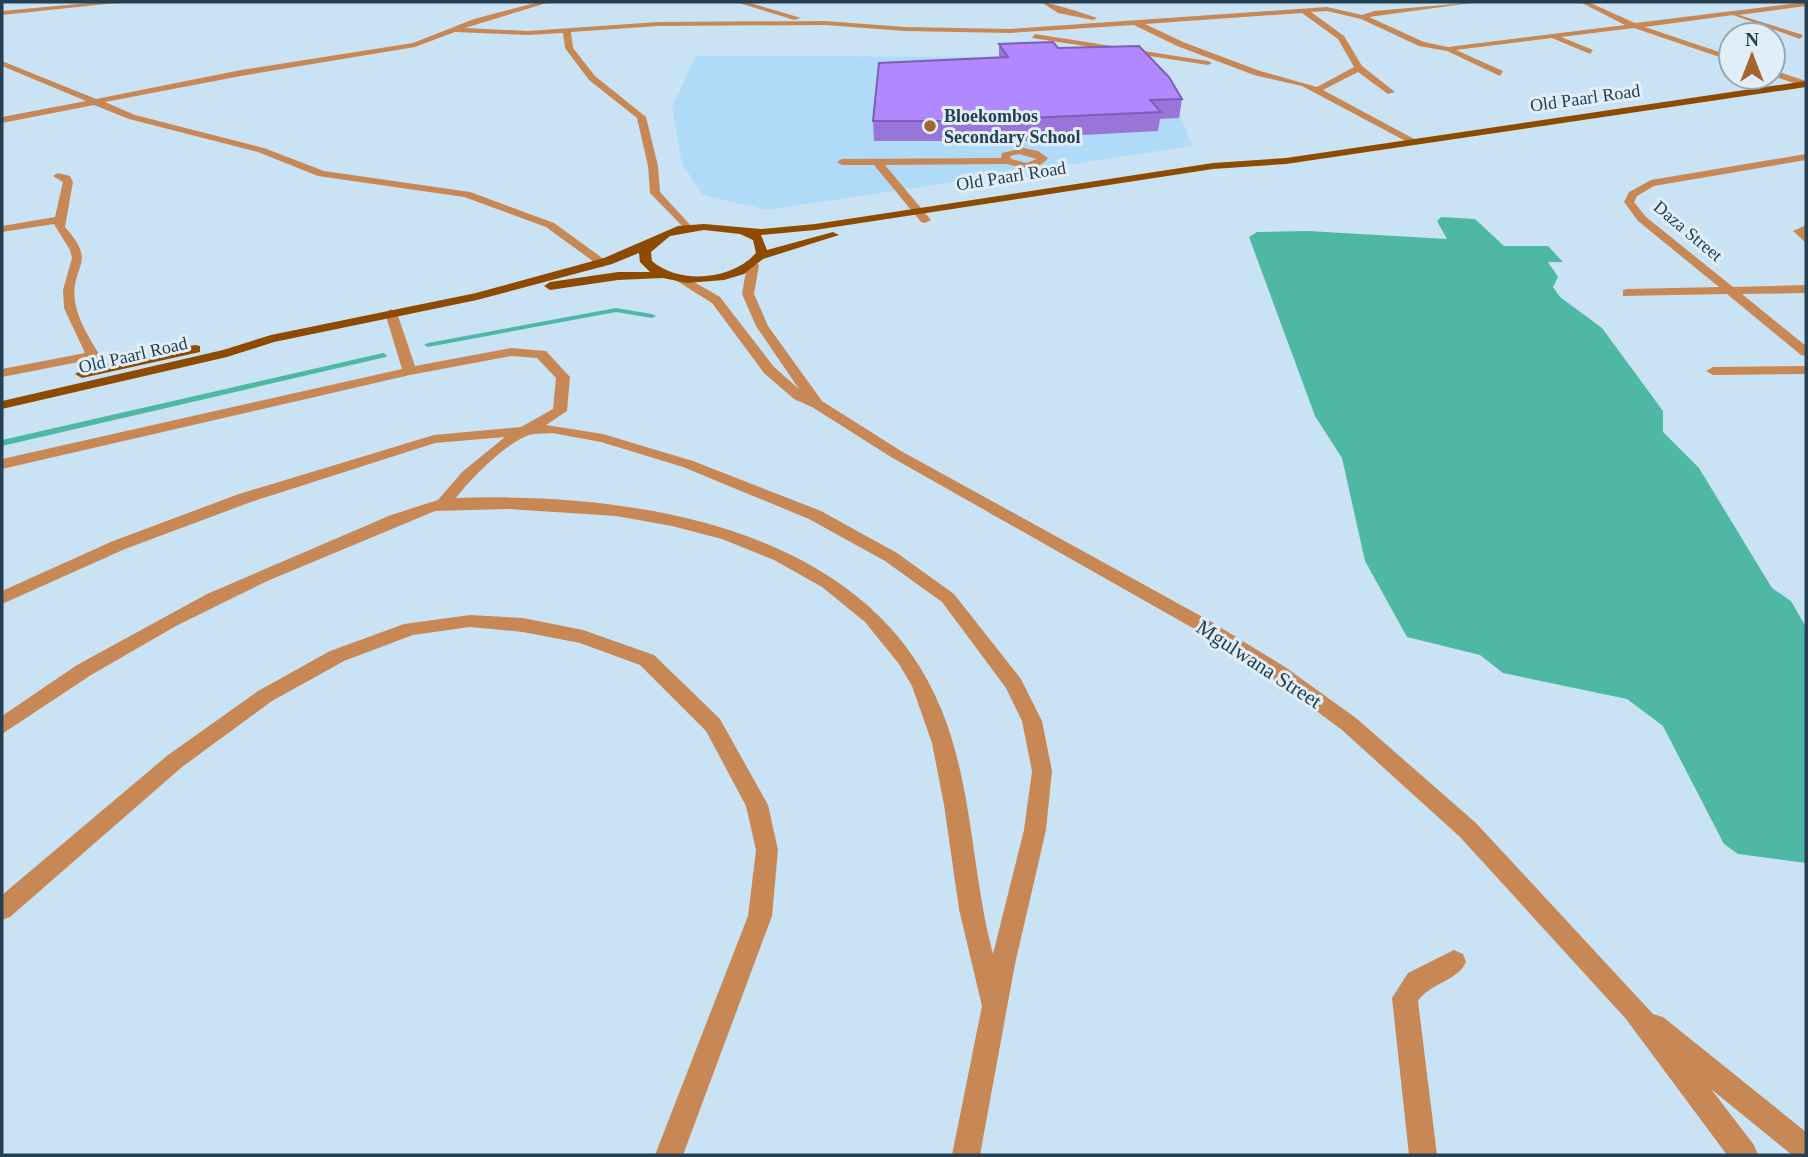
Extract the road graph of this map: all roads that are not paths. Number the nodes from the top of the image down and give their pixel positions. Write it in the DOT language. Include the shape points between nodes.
graph roads {
  1 [pos="121,2"];
  2 [pos="546,2"];
  3 [pos="740,2"];
  4 [pos="1045,2"];
  5 [pos="1315,2"];
  6 [pos="1475,2"];
  7 [pos="1583,2"];
  8 [pos="1804,5"];
  9 [pos="1327,9"];
  10 [pos="1304,11"];
  11 [pos="2,13"];
  12 [pos="1729,14"];
  13 [pos="1363,17"];
  14 [pos="1134,21"];
  15 [pos="808,23"];
  16 [pos="1636,26"];
  17 [pos="457,30"];
  18 [pos="567,31"];
  19 [pos="1010,31"];
  20 [pos="1553,37"];
  21 [pos="1800,37"];
  22 [pos="1448,49"];
  23 [pos="1590,52"];
  24 [pos="1717,54"];
  25 [pos="2,64"];
  26 [pos="1359,68"];
  27 [pos="1246,69"];
  28 [pos="1500,73"];
  29 [pos="1787,78"];
  30 [pos="1806,84"];
  31 [pos="1317,90"];
  32 [pos="1391,92"];
  33 [pos="93,101"];
  34 [pos="2,120"];
  35 [pos="1413,142"];
  36 [pos="1806,158"];
  37 [pos="1007,161"];
  38 [pos="1286,161"];
  39 [pos="842,162"];
  40 [pos="878,163"];
  41 [pos="58,176"];
  42 [pos="916,210"];
  43 [pos="60,220"];
  44 [pos="925,220"];
  45 [pos="687,228"];
  46 [pos="1806,228"];
  47 [pos="2,229"];
  48 [pos="743,231"];
  49 [pos="1806,240"];
  50 [pos="649,245"];
  51 [pos="756,260"];
  52 [pos="601,263"];
  53 [pos="672,276"];
  54 [pos="1729,289"];
  55 [pos="1806,289"];
  56 [pos="1627,293"];
  57 [pos="477,296"];
  58 [pos="391,313"];
  59 [pos="271,339"];
  60 [pos="1806,352"];
  61 [pos="93,355"];
  62 [pos="102,369"];
  63 [pos="1713,370"];
  64 [pos="1806,370"];
  65 [pos="410,372"];
  66 [pos="2,373"];
  67 [pos="2,393"];
  68 [pos="817,404"];
  69 [pos="2,405"];
  70 [pos="524,431"];
  71 [pos="2,464"];
  72 [pos="444,504"];
  73 [pos="2,598"];
  74 [pos="2,726"];
  75 [pos="2,909"];
  76 [pos="1454,962"];
  77 [pos="995,1009"];
  78 [pos="1635,1010"];
  79 [pos="1806,1149"];
  80 [pos="668,1155"];
  81 [pos="966,1155"];
  82 [pos="1423,1155"];
  83 [pos="1744,1155"];
  1 -- 11 [label="street"];
  2 -- 17 [label="street"];
  3 -- 15 [label="street"];
  4 -- 14 [label="street" via="1077,15"];
  5 -- 9 [label="street"];
  6 -- 13 [label="street"];
  7 -- 16 [label="street"];
  8 -- 12 [label="street"];
  9 -- 10 [label="street"];
  9 -- 13 [label="street"];
  10 -- 14 [label="street"];
  10 -- 26 [label="street" via="1342,37"];
  12 -- 16 [label="street"];
  12 -- 21 [label="street"];
  13 -- 22 [label="street" via="1422,44"];
  14 -- 19 [label="street"];
  14 -- 27 [label="street"];
  15 -- 18 [label="street" via="658,24"];
  15 -- 19 [label="street"];
  16 -- 20 [label="street"];
  16 -- 24 [label="street"];
  17 -- 18 [label="street" via="502,34"];
  17 -- 33 [label="street" via="403,47"];
  18 -- 45 [label="street" via="569,48 592,78 641,117 655,193"];
  19 -- 27 [label="street"];
  20 -- 22 [label="street"];
  20 -- 23 [label="street"];
  22 -- 28 [label="street"];
  25 -- 33 [label="street"];
  26 -- 31 [label="street"];
  26 -- 32 [label="street"];
  27 -- 31 [label="street"];
  29 -- 30 [label="street"];
  30 -- 35 [label="main road, Old Paarl Road"];
  31 -- 35 [label="street"];
  33 -- 34 [label="street"];
  33 -- 52 [label="street" via="157,125 261,150 321,174 466,194 550,225"];
  35 -- 38 [label="main road, Old Paarl Road"];
  36 -- 54 [label="street, Daza Street" via="1651,183 1633,194 1629,202 1642,219"];
  37 -- 40 [label="street"];
  38 -- 42 [label="main road, Old Paarl Road" via="1213,166"];
  38 -- 44 [label="main road, Old Paarl Road" via="1224,175"];
  39 -- 40 [label="street"];
  40 -- 42 [label="street"];
  41 -- 43 [label="street" via="68,182"];
  42 -- 44 [label="street"];
  42 -- 48 [label="main road, Old Paarl Road" via="815,227"];
  43 -- 47 [label="street"];
  43 -- 61 [label="street" via="77,254 68,296 72,316"];
  44 -- 51 [label="main road, Old Paarl Road" via="823,237"];
  45 -- 48 [label="main road, Old Paarl Road"];
  45 -- 50 [label="main road, Old Paarl Road"];
  46 -- 49 [label="street" via="1799,231"];
  48 -- 51 [label="main road" via="760,242"];
  50 -- 52 [label="main road, Old Paarl Road"];
  50 -- 53 [label="main road" via="646,262"];
  51 -- 53 [label="main road, Old Paarl Road" via="725,276"];
  51 -- 68 [label="street, Mgulwana Street" via="748,294 762,326"];
  52 -- 57 [label="main road, Old Paarl Road"];
  53 -- 57 [label="main road, Old Paarl Road" via="618,276"];
  53 -- 68 [label="street, Mgulwana Street" via="716,300 783,384"];
  54 -- 55 [label="street"];
  54 -- 56 [label="street"];
  54 -- 60 [label="street, Daza Street"];
  57 -- 58 [label="main road, Old Paarl Road"];
  58 -- 59 [label="main road, Old Paarl Road"];
  58 -- 65 [label="street"];
  59 -- 62 [label="main road, Old Paarl Road" via="213,345"];
  59 -- 69 [label="main road, Old Paarl Road"];
  61 -- 62 [label="street"];
  61 -- 66 [label="street"];
  62 -- 67 [label="main road, Old Paarl Road"];
  63 -- 64 [label="street"];
  65 -- 70 [label="street" via="511,352 541,354 563,377 560,411"];
  65 -- 71 [label="street"];
  68 -- 78 [label="street, Mgulwana Street" via="896,454 1204,626 1349,724 1468,830"];
  70 -- 72 [label="street" via="457,484"];
  70 -- 73 [label="street" via="434,439 338,467 119,545"];
  70 -- 77 [label="street" via="577,432 688,464 815,515 891,557 948,598 1014,684 1032,722 1042,771 1035,830"];
  72 -- 74 [label="street" via="261,574 57,685"];
  72 -- 77 [label="street" via="594,507 711,529 759,547 821,580 878,622 908,662 934,719 951,777 969,900"];
  75 -- 80 [label="street" via="175,761 265,696 337,656 411,629 470,621 523,625 596,641 647,660 713,724 757,805 767,850 760,916"];
  76 -- 82 [label="street" via="1416,981 1405,998"];
  77 -- 81 [label="street"];
  78 -- 79 [label="street, Mgulwana Street"];
  78 -- 83 [label="street, Mgulwana Street"];
}
